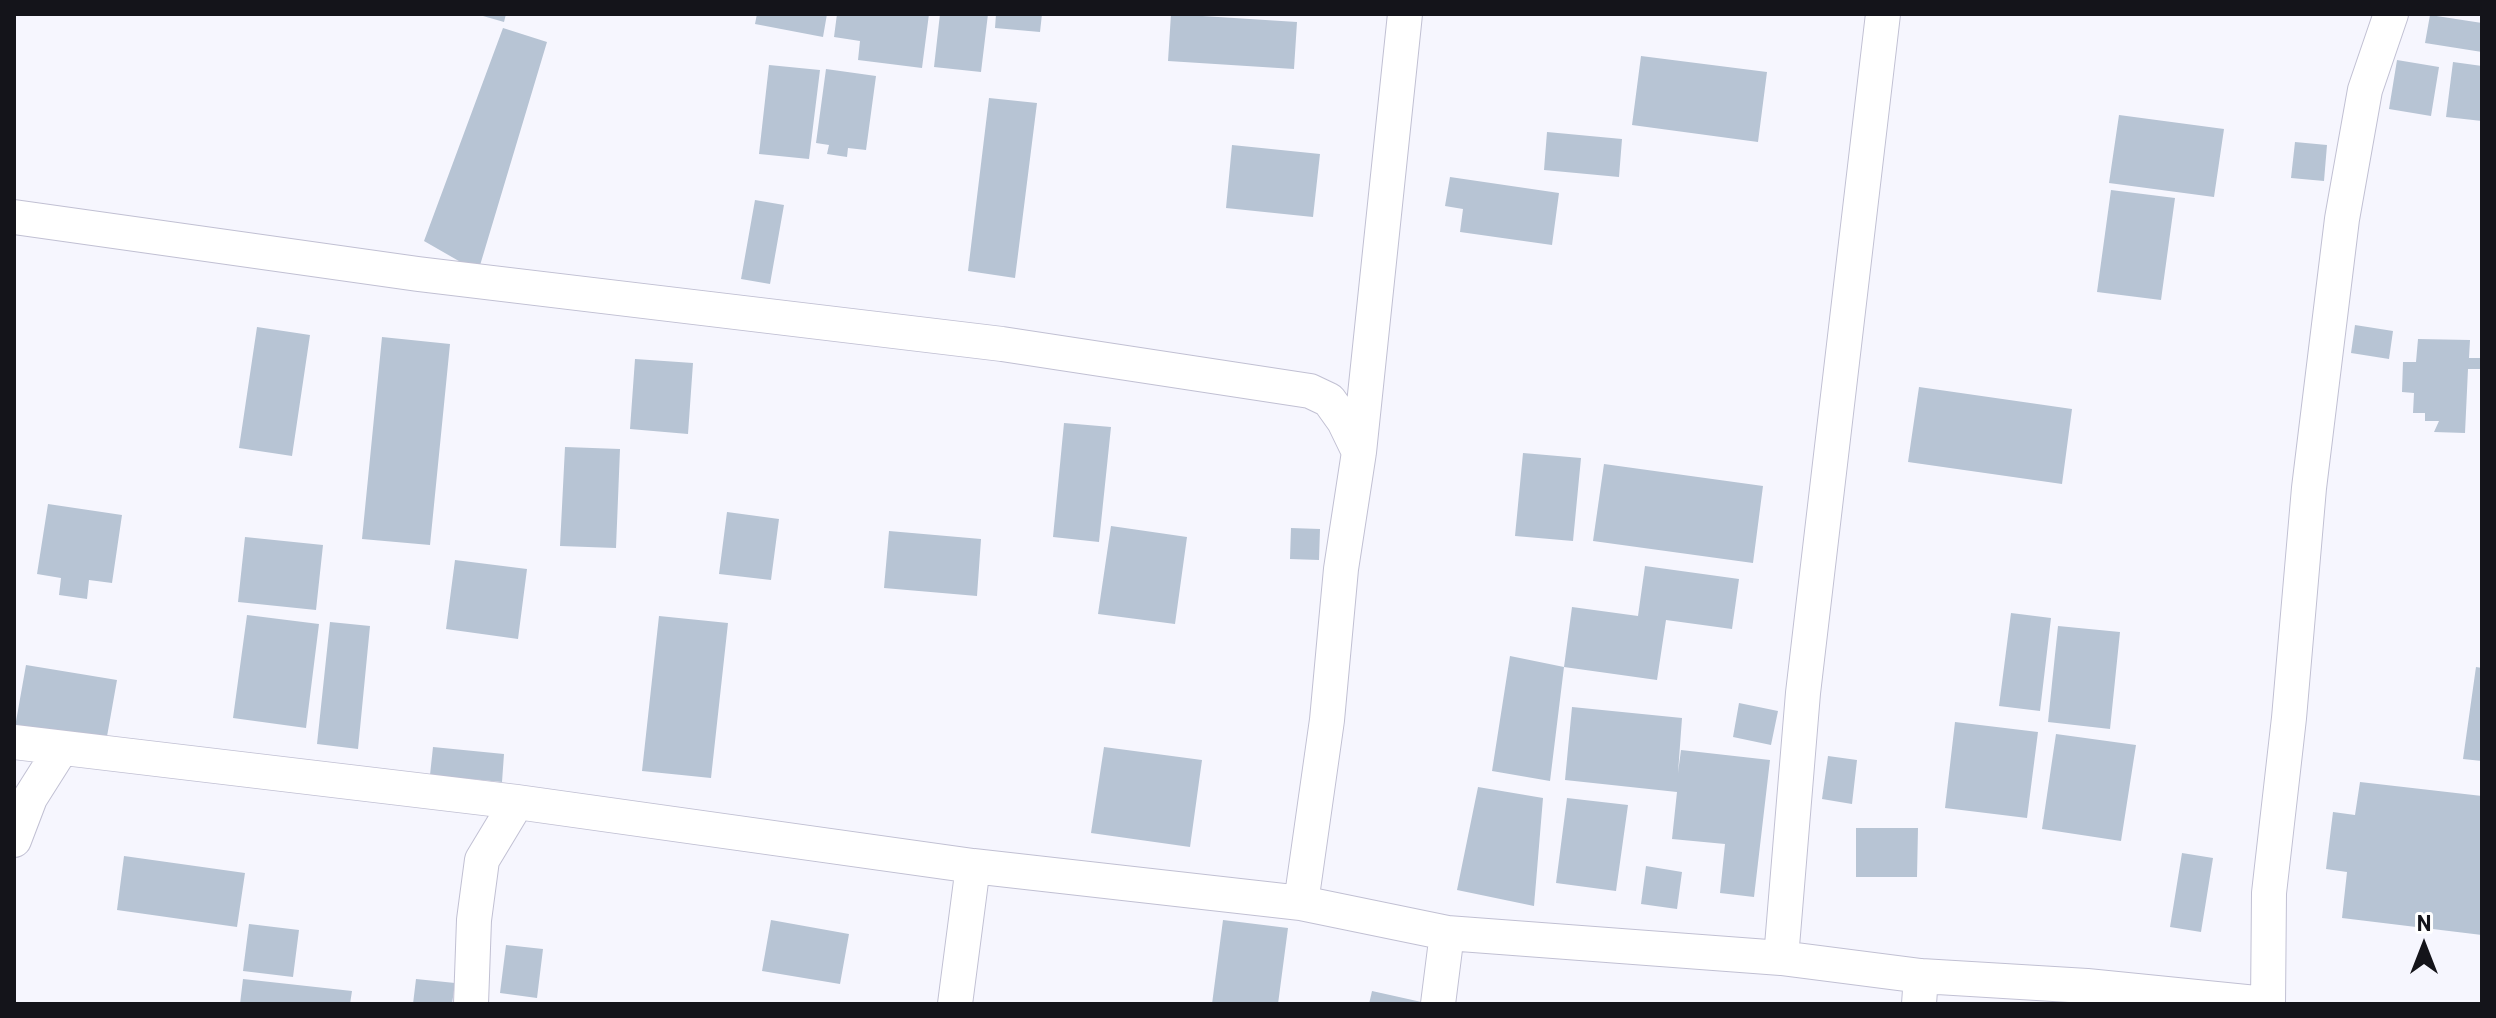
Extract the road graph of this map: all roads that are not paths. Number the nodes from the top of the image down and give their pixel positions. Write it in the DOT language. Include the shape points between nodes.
graph roads {
  1 [pos="1405,14"];
  2 [pos="1883,14"];
  3 [pos="2391,14"];
  4 [pos="14,217"];
  5 [pos="1359,452"];
  6 [pos="14,742"];
  7 [pos="61,749"];
  8 [pos="517,802"];
  9 [pos="14,840"];
  10 [pos="973,866"];
  11 [pos="1301,903"];
  12 [pos="1447,933"];
  13 [pos="1781,958"];
  14 [pos="1920,990"];
  15 [pos="471,1004"];
  16 [pos="955,1004"];
  17 [pos="1438,1004"];
  18 [pos="2267,1004"];
  1 -- 5 [label="street"];
  2 -- 13 [label="street" via="1803,693"];
  3 -- 18 [label="street" via="2365,90 2342,219 2269,893"];
  4 -- 5 [label="street" via="418,274 1002,344 1310,391 1329,400"];
  5 -- 11 [label="street"];
  6 -- 7 [label="street"];
  7 -- 8 [label="street"];
  7 -- 9 [label="street" via="30,798"];
  8 -- 10 [label="street"];
  8 -- 15 [label="street" via="482,860"];
  10 -- 11 [label="street"];
  10 -- 16 [label="street"];
  11 -- 12 [label="street"];
  12 -- 13 [label="street"];
  12 -- 17 [label="street"];
  13 -- 14 [label="street"];
  14 -- 18 [label="street" via="2087,986"];
}
